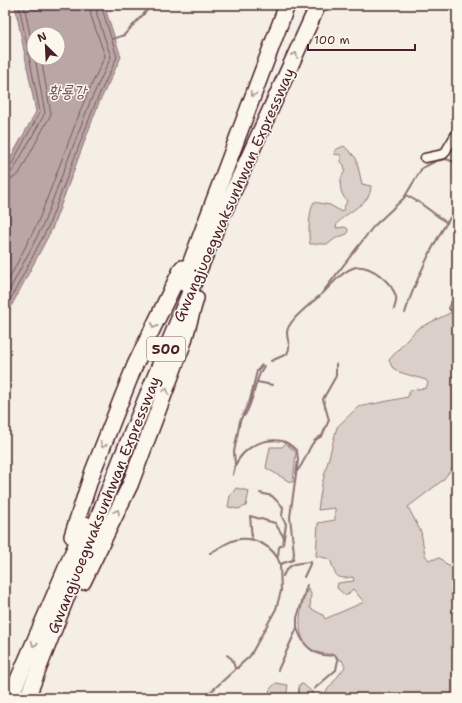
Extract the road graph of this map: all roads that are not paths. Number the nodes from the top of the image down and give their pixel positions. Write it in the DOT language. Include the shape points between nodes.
graph roads {
  1 [pos="287,5"];
  2 [pos="318,5"];
  3 [pos="457,132"];
  4 [pos="425,158"];
  5 [pos="10,698"];
  6 [pos="27,698"];
  1 -- 5 [label="highway, Gwangjuoegwaksunhwan Expressway / 500, one-way" via="174,307 113,460"];
  6 -- 2 [label="highway, Gwangjuoegwaksunhwan Expressway / 500, one-way" via="121,459 216,229"];
  3 -- 4 [label="street" via="444,154"];
}
